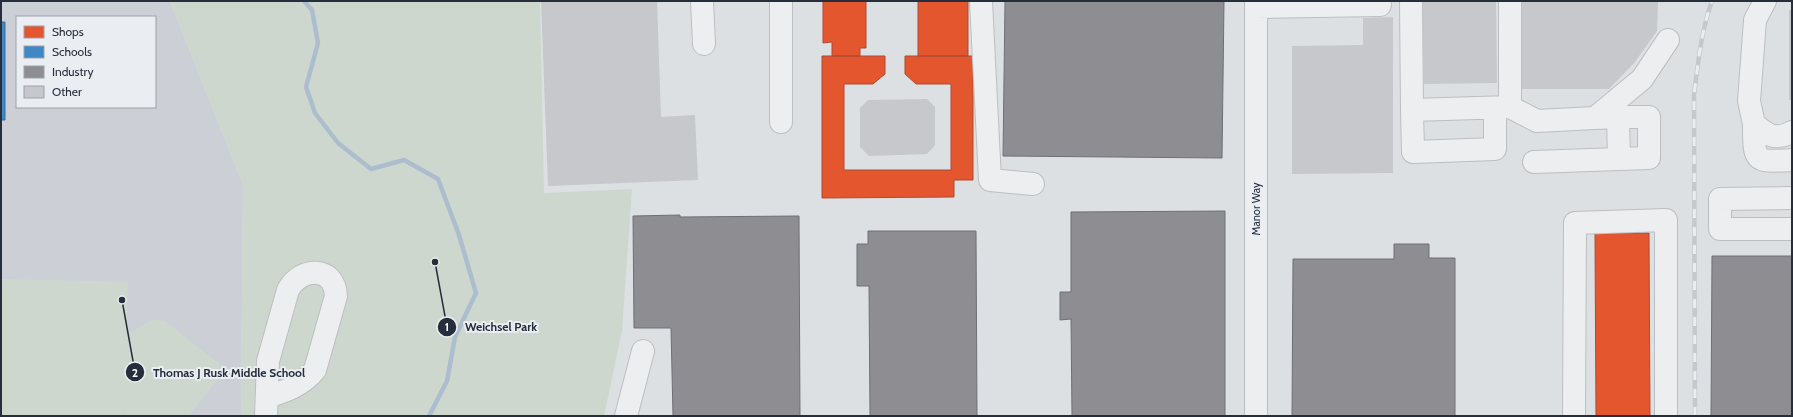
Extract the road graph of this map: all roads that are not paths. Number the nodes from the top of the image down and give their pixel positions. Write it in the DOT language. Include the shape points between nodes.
graph roads {
  1 [pos="702,1"];
  2 [pos="781,1"];
  3 [pos="981,1"];
  4 [pos="1411,1"];
  5 [pos="1510,1"];
  6 [pos="1764,1"];
  7 [pos="1256,4"];
  8 [pos="1380,5"];
  9 [pos="1668,40"];
  10 [pos="704,44"];
  11 [pos="1502,108"];
  12 [pos="1412,110"];
  13 [pos="1618,117"];
  14 [pos="1595,118"];
  15 [pos="781,122"];
  16 [pos="1754,124"];
  17 [pos="1792,132"];
  18 [pos="1619,158"];
  19 [pos="1792,160"];
  20 [pos="1534,162"];
  21 [pos="1033,184"];
  22 [pos="1792,198"];
  23 [pos="1792,229"];
  24 [pos="643,351"];
  25 [pos="266,407"];
  26 [pos="626,416"];
  27 [pos="1256,416"];
  28 [pos="1574,416"];
  29 [pos="1666,416"];
  1 -- 10 [label="street"];
  2 -- 15 [label="street"];
  3 -- 21 [label="street" via="990,180"];
  4 -- 12 [label="street"];
  5 -- 11 [label="street"];
  6 -- 16 [label="street" via="1755,20 1749,101"];
  7 -- 8 [label="street"];
  7 -- 27 [label="street, Manor Way"];
  9 -- 14 [label="street" via="1642,78"];
  11 -- 12 [label="street"];
  11 -- 12 [label="street" via="1495,149 1413,152"];
  11 -- 14 [label="street" via="1537,122"];
  13 -- 14 [label="street"];
  13 -- 18 [label="street"];
  13 -- 18 [label="street" via="1649,117 1649,158"];
  16 -- 17 [label="street" via="1767,134 1779,136"];
  16 -- 19 [label="street" via="1754,152 1758,158 1767,161"];
  18 -- 20 [label="street"];
  22 -- 23 [label="street" via="1720,199 1720,230"];
  24 -- 26 [label="street"];
  25 -- 25 [label="street" via="315,370 336,296 336,287 331,279 315,272 299,276 290,286 268,361"];
  28 -- 29 [label="street" via="1575,223 1666,220"];
}
